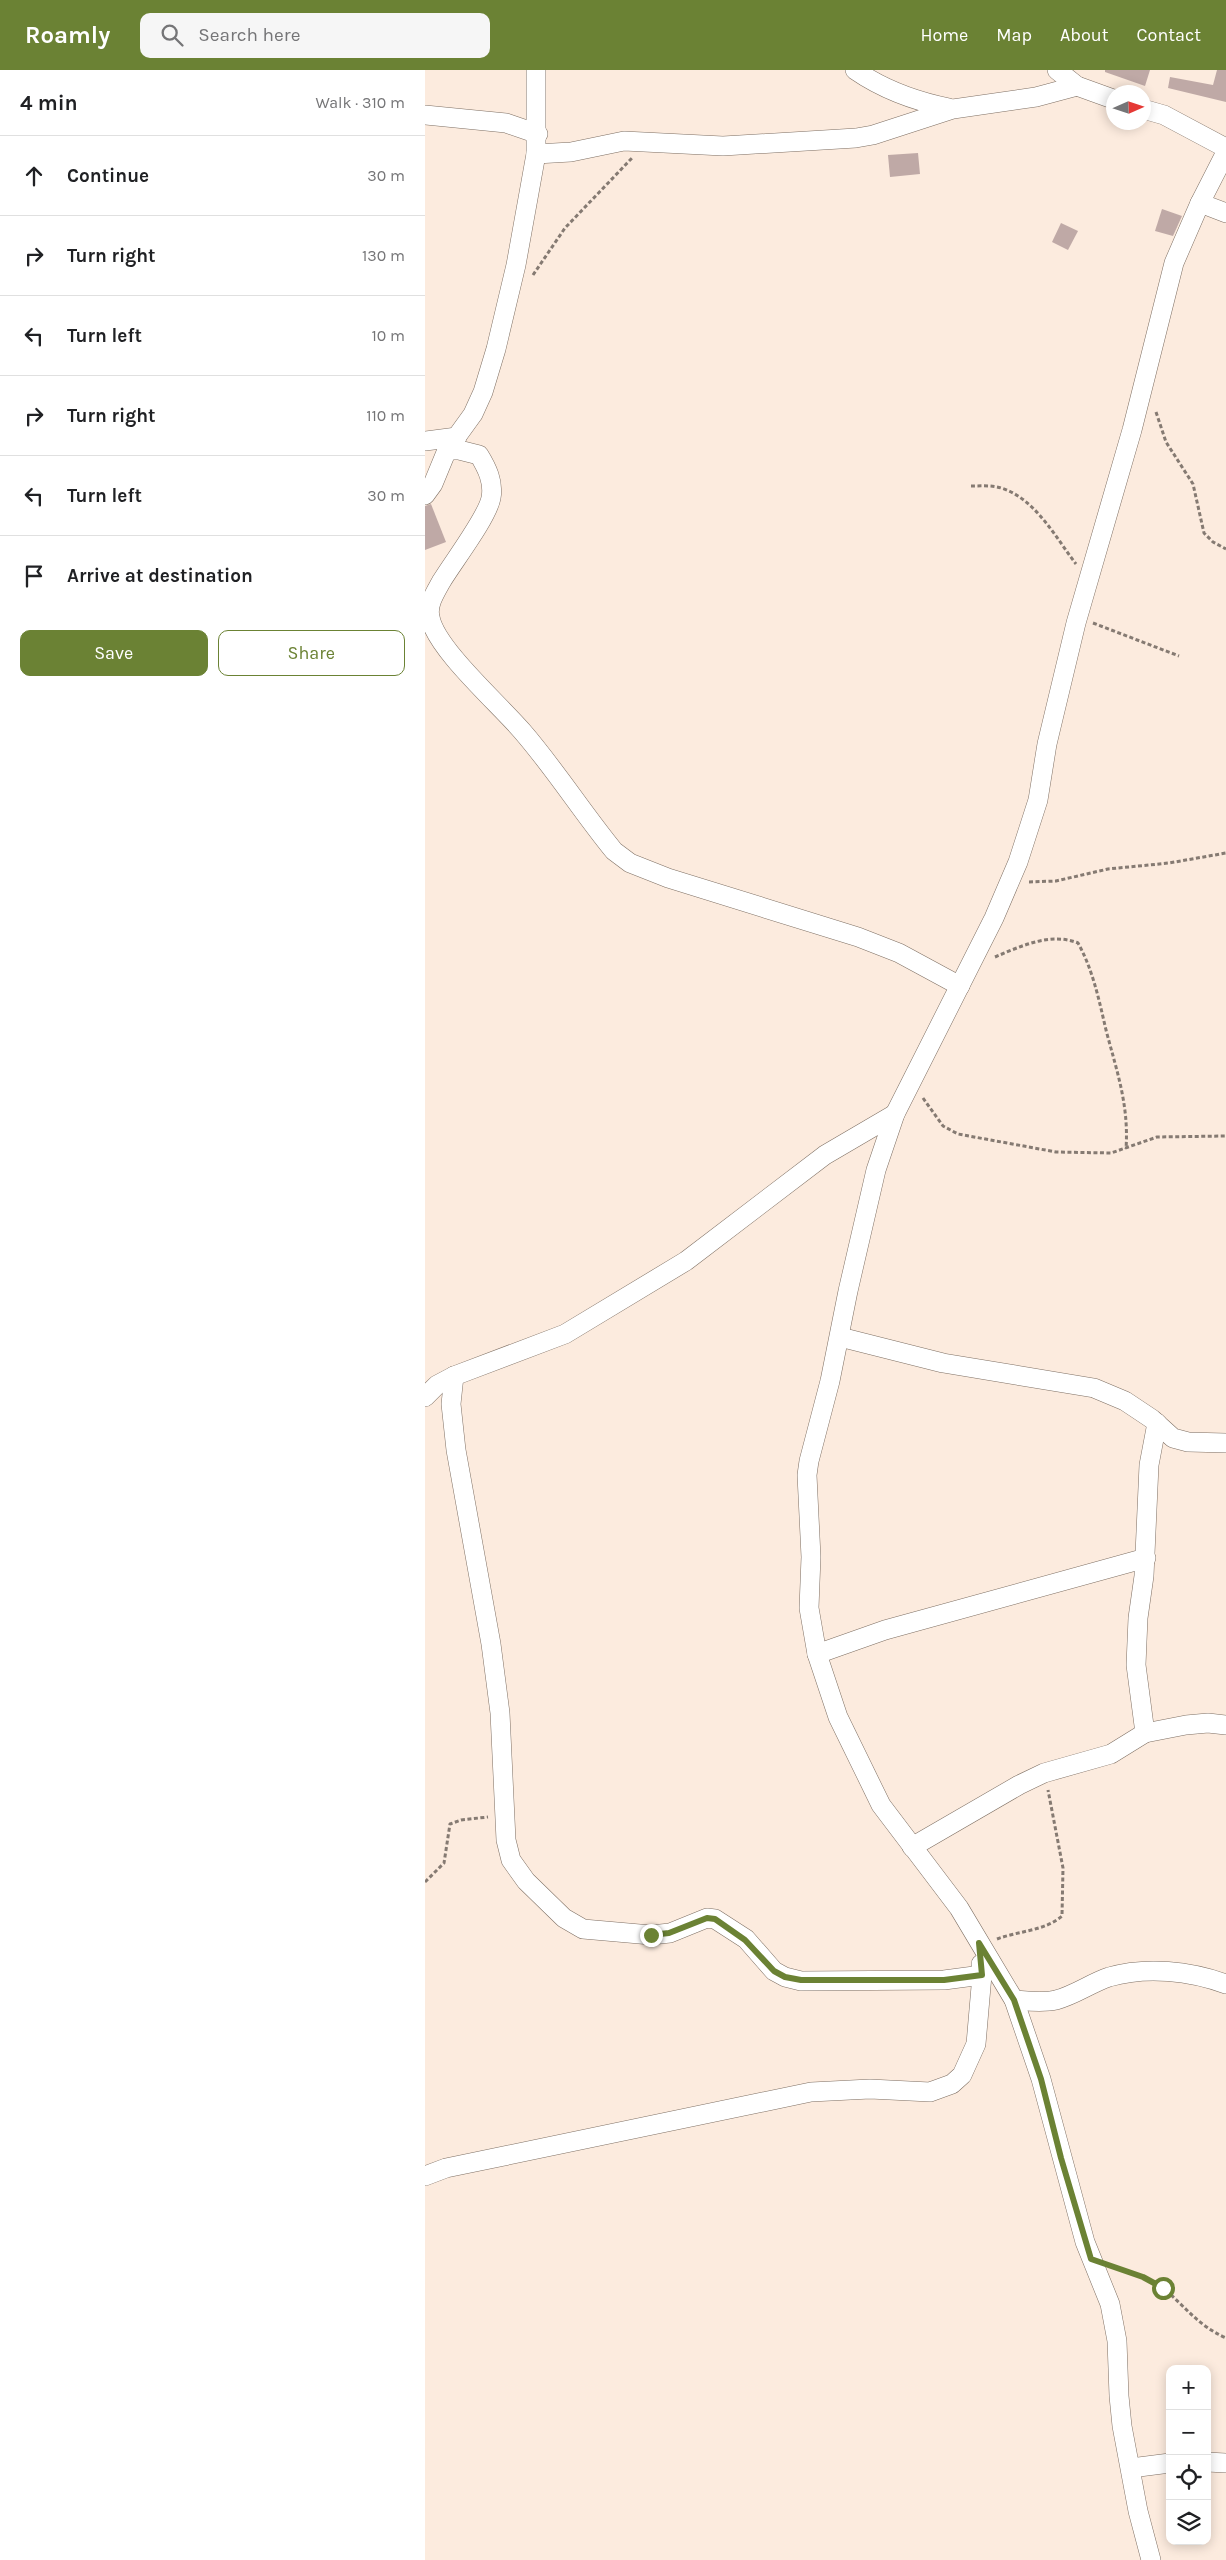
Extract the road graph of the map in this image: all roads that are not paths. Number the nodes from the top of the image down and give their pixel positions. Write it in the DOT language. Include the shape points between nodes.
graph roads {
  1 [pos="536,70"];
  2 [pos="855,70"];
  3 [pos="1057,70"];
  4 [pos="1077,86"];
  5 [pos="1106,96"];
  6 [pos="953,109"];
  7 [pos="1151,111"];
  8 [pos="425,115"];
  9 [pos="538,134"];
  10 [pos="1226,148"];
  11 [pos="1226,152"];
  12 [pos="536,154"];
  13 [pos="1200,204"];
  14 [pos="1226,213"];
  15 [pos="425,442"];
  16 [pos="452,444"];
  17 [pos="425,495"];
  18 [pos="960,986"];
  19 [pos="895,1114"];
  20 [pos="840,1337"];
  21 [pos="453,1376"];
  22 [pos="426,1394"];
  23 [pos="1157,1423"];
  24 [pos="1226,1443"];
  25 [pos="1146,1558"];
  26 [pos="817,1654"];
  27 [pos="1226,1725"];
  28 [pos="1145,1733"];
  29 [pos="912,1848"];
  30 [pos="979,1943"];
  31 [pos="982,1975"];
  32 [pos="1226,1984"];
  33 [pos="1014,2000"];
  34 [pos="425,2176"];
  35 [pos="1211,2462"];
  36 [pos="1226,2463"];
  37 [pos="1166,2464"];
  38 [pos="1131,2468"];
  39 [pos="1151,2560"];
  1 -- 9 [label="street"];
  2 -- 6 [label="street" via="893,93"];
  3 -- 4 [label="street"];
  4 -- 5 [label="street"];
  4 -- 6 [label="street" via="1036,98"];
  6 -- 12 [label="street" via="856,138 723,146 624,141 571,152"];
  7 -- 10 [label="street"];
  8 -- 9 [label="street" via="506,122"];
  9 -- 12 [label="street"];
  11 -- 13 [label="street"];
  12 -- 16 [label="street" via="517,265 496,349 473,414"];
  13 -- 14 [label="street"];
  13 -- 18 [label="street" via="1174,263 1078,617 1047,744 1038,800 1011,880"];
  15 -- 16 [label="street"];
  16 -- 17 [label="street"];
  16 -- 18 [label="street" via="459,450 479,455 487,468 491,499 479,525 437,589 430,605 432,628 471,677 522,731 614,851 630,864 668,878 859,937 899,953"];
  18 -- 19 [label="street"];
  19 -- 20 [label="street" via="876,1170"];
  19 -- 21 [label="street" via="825,1155 686,1261 565,1334"];
  20 -- 23 [label="street" via="943,1363 1094,1388 1125,1401"];
  20 -- 26 [label="street" via="811,1447 807,1475 811,1556 809,1608"];
  21 -- 22 [label="street"];
  21 -- 31 [label="street" via="451,1404 456,1450 500,1712 506,1840 511,1860 525,1881 563,1918 583,1928 651,1935 669,1933 707,1918 715,1919 745,1940 774,1971 785,1977 801,1980 944,1980"];
  23 -- 24 [label="street" via="1173,1438 1188,1442"];
  23 -- 25 [label="street" via="1149,1465"];
  25 -- 26 [label="street" via="885,1630"];
  25 -- 28 [label="street" via="1136,1665"];
  26 -- 29 [label="street" via="838,1717 881,1805"];
  27 -- 28 [label="street" via="1186,1725"];
  28 -- 29 [label="street" via="1111,1754 1044,1773 969,1812"];
  29 -- 30 [label="street" via="959,1908"];
  30 -- 31 [label="street"];
  30 -- 33 [label="street"];
  31 -- 34 [label="street" via="976,2044 970,2061 963,2075 941,2090 811,2092 446,2168"];
  32 -- 33 [label="street" via="1200,1974 1140,1973 1109,1977 1056,2000"];
  33 -- 38 [label="street" via="1041,2079 1091,2259 1110,2304 1117,2341 1119,2404"];
  35 -- 36 [label="street"];
  37 -- 38 [label="street"];
  38 -- 39 [label="street"];
}
